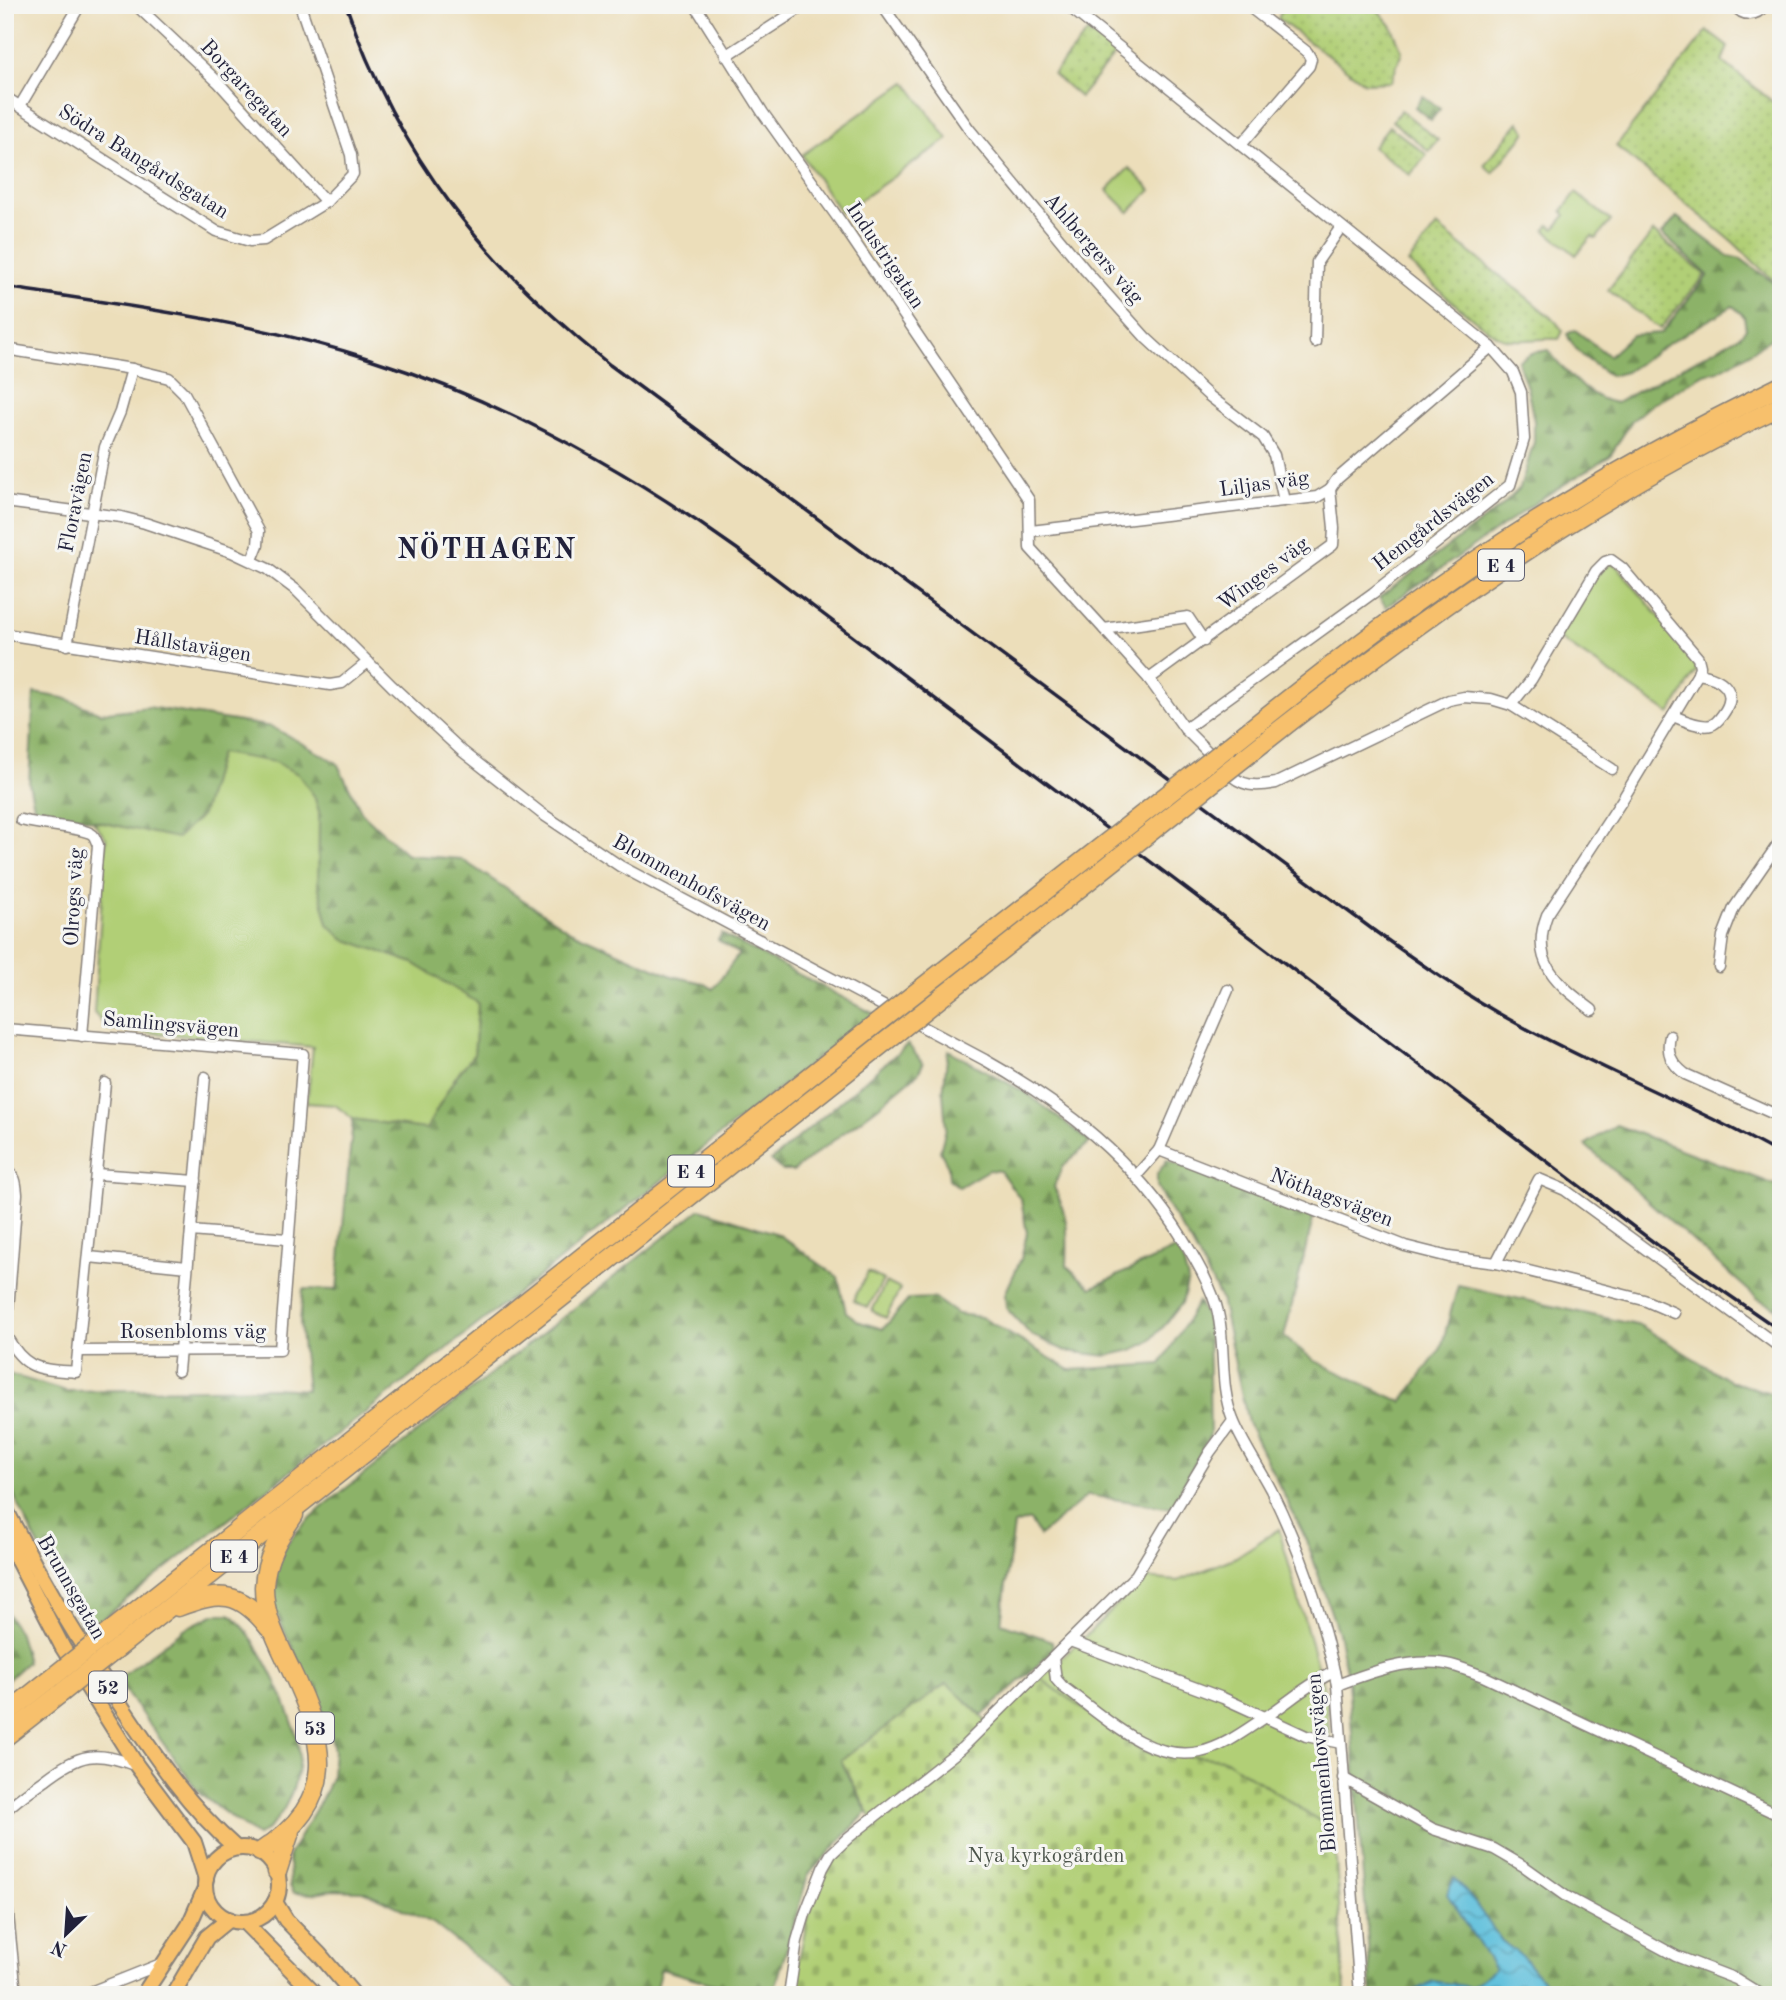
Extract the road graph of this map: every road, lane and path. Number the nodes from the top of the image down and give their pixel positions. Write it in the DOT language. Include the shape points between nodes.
graph roads {
  1 [pos="80,5"];
  2 [pos="136,5"];
  3 [pos="300,5"];
  4 [pos="695,5"];
  5 [pos="805,5"];
  6 [pos="882,5"];
  7 [pos="1067,5"];
  8 [pos="1247,5"];
  9 [pos="1734,5"];
  10 [pos="1765,5"];
  11 [pos="726,56"];
  12 [pos="5,97"];
  13 [pos="20,106"];
  14 [pos="1241,145"];
  15 [pos="326,202"];
  16 [pos="1342,227"];
  17 [pos="1315,342"];
  18 [pos="1491,347"];
  19 [pos="5,349"];
  20 [pos="132,369"];
  21 [pos="1781,374"];
  22 [pos="1781,386"];
  23 [pos="1781,406"];
  24 [pos="1711,420"];
  25 [pos="1330,489"];
  26 [pos="1284,500"];
  27 [pos="5,502"];
  28 [pos="93,514"];
  29 [pos="1031,531"];
  30 [pos="252,560"];
  31 [pos="1104,629"];
  32 [pos="5,634"];
  33 [pos="1204,640"];
  34 [pos="67,645"];
  35 [pos="368,662"];
  36 [pos="1698,674"];
  37 [pos="1149,679"];
  38 [pos="1511,705"];
  39 [pos="1673,716"];
  40 [pos="1185,729"];
  41 [pos="1612,769"];
  42 [pos="21,820"];
  43 [pos="1781,840"];
  44 [pos="1719,967"];
  45 [pos="1228,990"];
  46 [pos="1592,1010"];
  47 [pos="5,1029"];
  48 [pos="82,1036"];
  49 [pos="1670,1036"];
  50 [pos="205,1077"];
  51 [pos="105,1083"];
  52 [pos="300,1085"];
  53 [pos="1781,1117"];
  54 [pos="1159,1150"];
  55 [pos="5,1169"];
  56 [pos="96,1174"];
  57 [pos="1137,1175"];
  58 [pos="195,1181"];
  59 [pos="191,1231"];
  60 [pos="287,1239"];
  61 [pos="89,1257"];
  62 [pos="1496,1263"];
  63 [pos="187,1267"];
  64 [pos="1674,1313"];
  65 [pos="1781,1348"];
  66 [pos="180,1350"];
  67 [pos="79,1351"];
  68 [pos="178,1371"];
  69 [pos="1233,1421"];
  70 [pos="307,1498"];
  71 [pos="5,1508"];
  72 [pos="5,1536"];
  73 [pos="161,1613"];
  74 [pos="273,1633"];
  75 [pos="114,1640"];
  76 [pos="1070,1642"];
  77 [pos="1053,1658"];
  78 [pos="1334,1672"];
  79 [pos="1337,1685"];
  80 [pos="55,1687"];
  81 [pos="28,1696"];
  82 [pos="5,1706"];
  83 [pos="5,1714"];
  84 [pos="1266,1716"];
  85 [pos="5,1737"];
  86 [pos="1341,1743"];
  87 [pos="137,1766"];
  88 [pos="1343,1778"];
  89 [pos="5,1811"];
  90 [pos="1781,1816"];
  91 [pos="293,1825"];
  92 [pos="236,1848"];
  93 [pos="260,1852"];
  94 [pos="277,1872"];
  95 [pos="205,1884"];
  96 [pos="5,1885"];
  97 [pos="275,1902"];
  98 [pos="229,1920"];
  99 [pos="244,1922"];
  100 [pos="161,1964"];
  101 [pos="14,1995"];
  102 [pos="83,1995"];
  103 [pos="143,1995"];
  104 [pos="173,1995"];
  105 [pos="316,1995"];
  106 [pos="354,1995"];
  107 [pos="789,1995"];
  108 [pos="1360,1995"];
  109 [pos="1762,1995"];
  1 -- 13 [label="street"];
  2 -- 15 [label="street, Borgaregatan" via="218,82"];
  3 -- 15 [label="street, Södra Bangårdsgatan" via="351,155 353,174"];
  4 -- 11 [label="street, Industrigatan"];
  5 -- 11 [label="street"];
  6 -- 26 [label="street, Ahlbergers väg" via="969,129 1086,271 1146,338 1263,437 1274,454"];
  7 -- 14 [label="street, Hemgårdsvägen"];
  8 -- 14 [label="street" via="1311,59"];
  9 -- 10 [label="street" via="1751,15"];
  11 -- 29 [label="street, Industrigatan" via="1029,500"];
  12 -- 13 [label="street, Södra Bangårdsgatan"];
  13 -- 15 [label="street, Södra Bangårdsgatan" via="216,231 233,237 264,240"];
  14 -- 16 [label="street, Hemgårdsvägen"];
  16 -- 17 [label="street" via="1317,262"];
  16 -- 18 [label="street, Hemgårdsvägen"];
  18 -- 25 [label="street, Liljas väg"];
  18 -- 40 [label="street, Hemgårdsvägen" via="1513,372 1521,391 1524,439 1510,485 1373,593"];
  19 -- 20 [label="street"];
  20 -- 28 [label="street, Floravägen" via="105,447"];
  20 -- 30 [label="street" via="169,377 184,393 259,531"];
  21 -- 24 [label="highway"];
  22 -- 24 [label="highway, E 4"];
  23 -- 70 [label="highway, E 4, bridge" via="1620,490 1493,570 1331,689"];
  24 -- 75 [label="highway, E 4, bridge" via="1555,508 1443,583 1318,676 881,1020"];
  25 -- 26 [label="street, Liljas väg" via="1317,497"];
  25 -- 33 [label="street, Winges väg" via="1333,545"];
  26 -- 29 [label="street, Liljas väg"];
  27 -- 28 [label="street, Blommenhofsvägen"];
  28 -- 30 [label="street, Blommenhofsvägen" via="145,523"];
  28 -- 34 [label="street, Floravägen"];
  29 -- 31 [label="street" via="1030,548"];
  30 -- 35 [label="street, Blommenhofsvägen" via="296,590"];
  31 -- 33 [label="street" via="1188,617"];
  31 -- 37 [label="street"];
  32 -- 34 [label="street, Hållstavägen"];
  33 -- 37 [label="street, Winges väg"];
  34 -- 35 [label="street, Hållstavägen" via="330,685 342,684"];
  35 -- 57 [label="street, Blommenhofsvägen" via="462,751 575,838 643,879 1027,1084 1080,1123"];
  36 -- 38 [label="street" via="1698,659 1611,560 1596,571"];
  36 -- 39 [label="street"];
  36 -- 39 [label="street" via="1722,683 1729,694 1728,707 1711,725"];
  37 -- 40 [label="street"];
  38 -- 40 [label="street" via="1491,699 1449,700 1276,783 1254,787 1232,776"];
  38 -- 41 [label="street"];
  39 -- 46 [label="street" via="1541,930 1541,950 1550,973"];
  42 -- 48 [label="street, Olrogs väg" via="82,829 92,834 98,845"];
  43 -- 44 [label="street" via="1734,908 1723,936"];
  45 -- 54 [label="street"];
  47 -- 48 [label="street, Samlingsvägen"];
  48 -- 52 [label="street, Samlingsvägen" via="303,1055"];
  49 -- 53 [label="street" via="1669,1055 1685,1074"];
  50 -- 58 [label="street"];
  51 -- 56 [label="street"];
  52 -- 60 [label="street, Rosenbloms väg"];
  54 -- 57 [label="street"];
  54 -- 62 [label="street, Nöthagsvägen" via="1405,1246"];
  55 -- 67 [label="street" via="12,1172 17,1194 6,1336 17,1355 38,1369 76,1372"];
  56 -- 58 [label="street"];
  56 -- 61 [label="street"];
  57 -- 69 [label="street, Blommenhofsvägen" via="1206,1279 1221,1326 1226,1398"];
  58 -- 59 [label="street"];
  59 -- 60 [label="street"];
  59 -- 63 [label="street"];
  60 -- 66 [label="street, Rosenbloms väg" via="280,1350"];
  61 -- 63 [label="street"];
  61 -- 67 [label="street"];
  62 -- 64 [label="street, Nöthagsvägen" via="1644,1300"];
  62 -- 65 [label="street" via="1539,1179 1566,1190"];
  63 -- 66 [label="street"];
  66 -- 67 [label="street, Rosenbloms väg"];
  66 -- 68 [label="street"];
  69 -- 76 [label="street" via="1136,1576"];
  69 -- 78 [label="street, Blommenhovsvägen" via="1291,1534 1311,1586"];
  70 -- 73 [label="highway, E 4"];
  70 -- 74 [label="highway, 53" via="268,1561 264,1590"];
  71 -- 92 [label="main road, Brunnsgatan / 52" via="77,1640 141,1735 188,1801"];
  72 -- 87 [label="main road, Brunnsgatan / 52" via="63,1648"];
  73 -- 74 [label="highway" via="208,1597 227,1596 248,1605"];
  73 -- 75 [label="highway, E 4"];
  74 -- 91 [label="highway, 53" via="311,1716 320,1757 311,1799"];
  75 -- 80 [label="highway, E 4, bridge"];
  76 -- 77 [label="street"];
  76 -- 84 [label="street"];
  77 -- 84 [label="street" via="1056,1679 1063,1687 1138,1741 1182,1755 1219,1746"];
  77 -- 107 [label="street" via="962,1748 831,1854 805,1914"];
  78 -- 79 [label="street, Blommenhovsvägen"];
  78 -- 84 [label="street" via="1312,1682"];
  79 -- 86 [label="street, Blommenhovsvägen"];
  79 -- 90 [label="street" via="1390,1667 1446,1664 1483,1676"];
  80 -- 81 [label="highway, E 4"];
  80 -- 85 [label="highway, E 4"];
  81 -- 82 [label="highway"];
  81 -- 83 [label="highway, E 4"];
  84 -- 86 [label="street" via="1306,1736"];
  86 -- 88 [label="street, Blommenhovsvägen"];
  87 -- 89 [label="street" via="86,1756 65,1765"];
  87 -- 95 [label="main road, Brunnsgatan / 52" via="194,1842"];
  88 -- 108 [label="street, Blommenhovsvägen"];
  88 -- 109 [label="street" via="1433,1829 1494,1849 1567,1897 1676,1956 1736,1979"];
  91 -- 93 [label="highway, 53"];
  91 -- 94 [label="highway, 53"];
  92 -- 93 [label="main road"];
  92 -- 95 [label="main road" via="218,1857"];
  93 -- 94 [label="main road"];
  94 -- 97 [label="main road"];
  95 -- 98 [label="main road, 52" via="213,1908"];
  95 -- 100 [label="main road" via="189,1925"];
  96 -- 101 [label="street"];
  97 -- 99 [label="main road" via="262,1916"];
  97 -- 106 [label="main road"];
  98 -- 99 [label="main road"];
  98 -- 104 [label="main road" via="207,1937"];
  99 -- 105 [label="main road"];
  100 -- 102 [label="street"];
  100 -- 103 [label="main road"];
}
